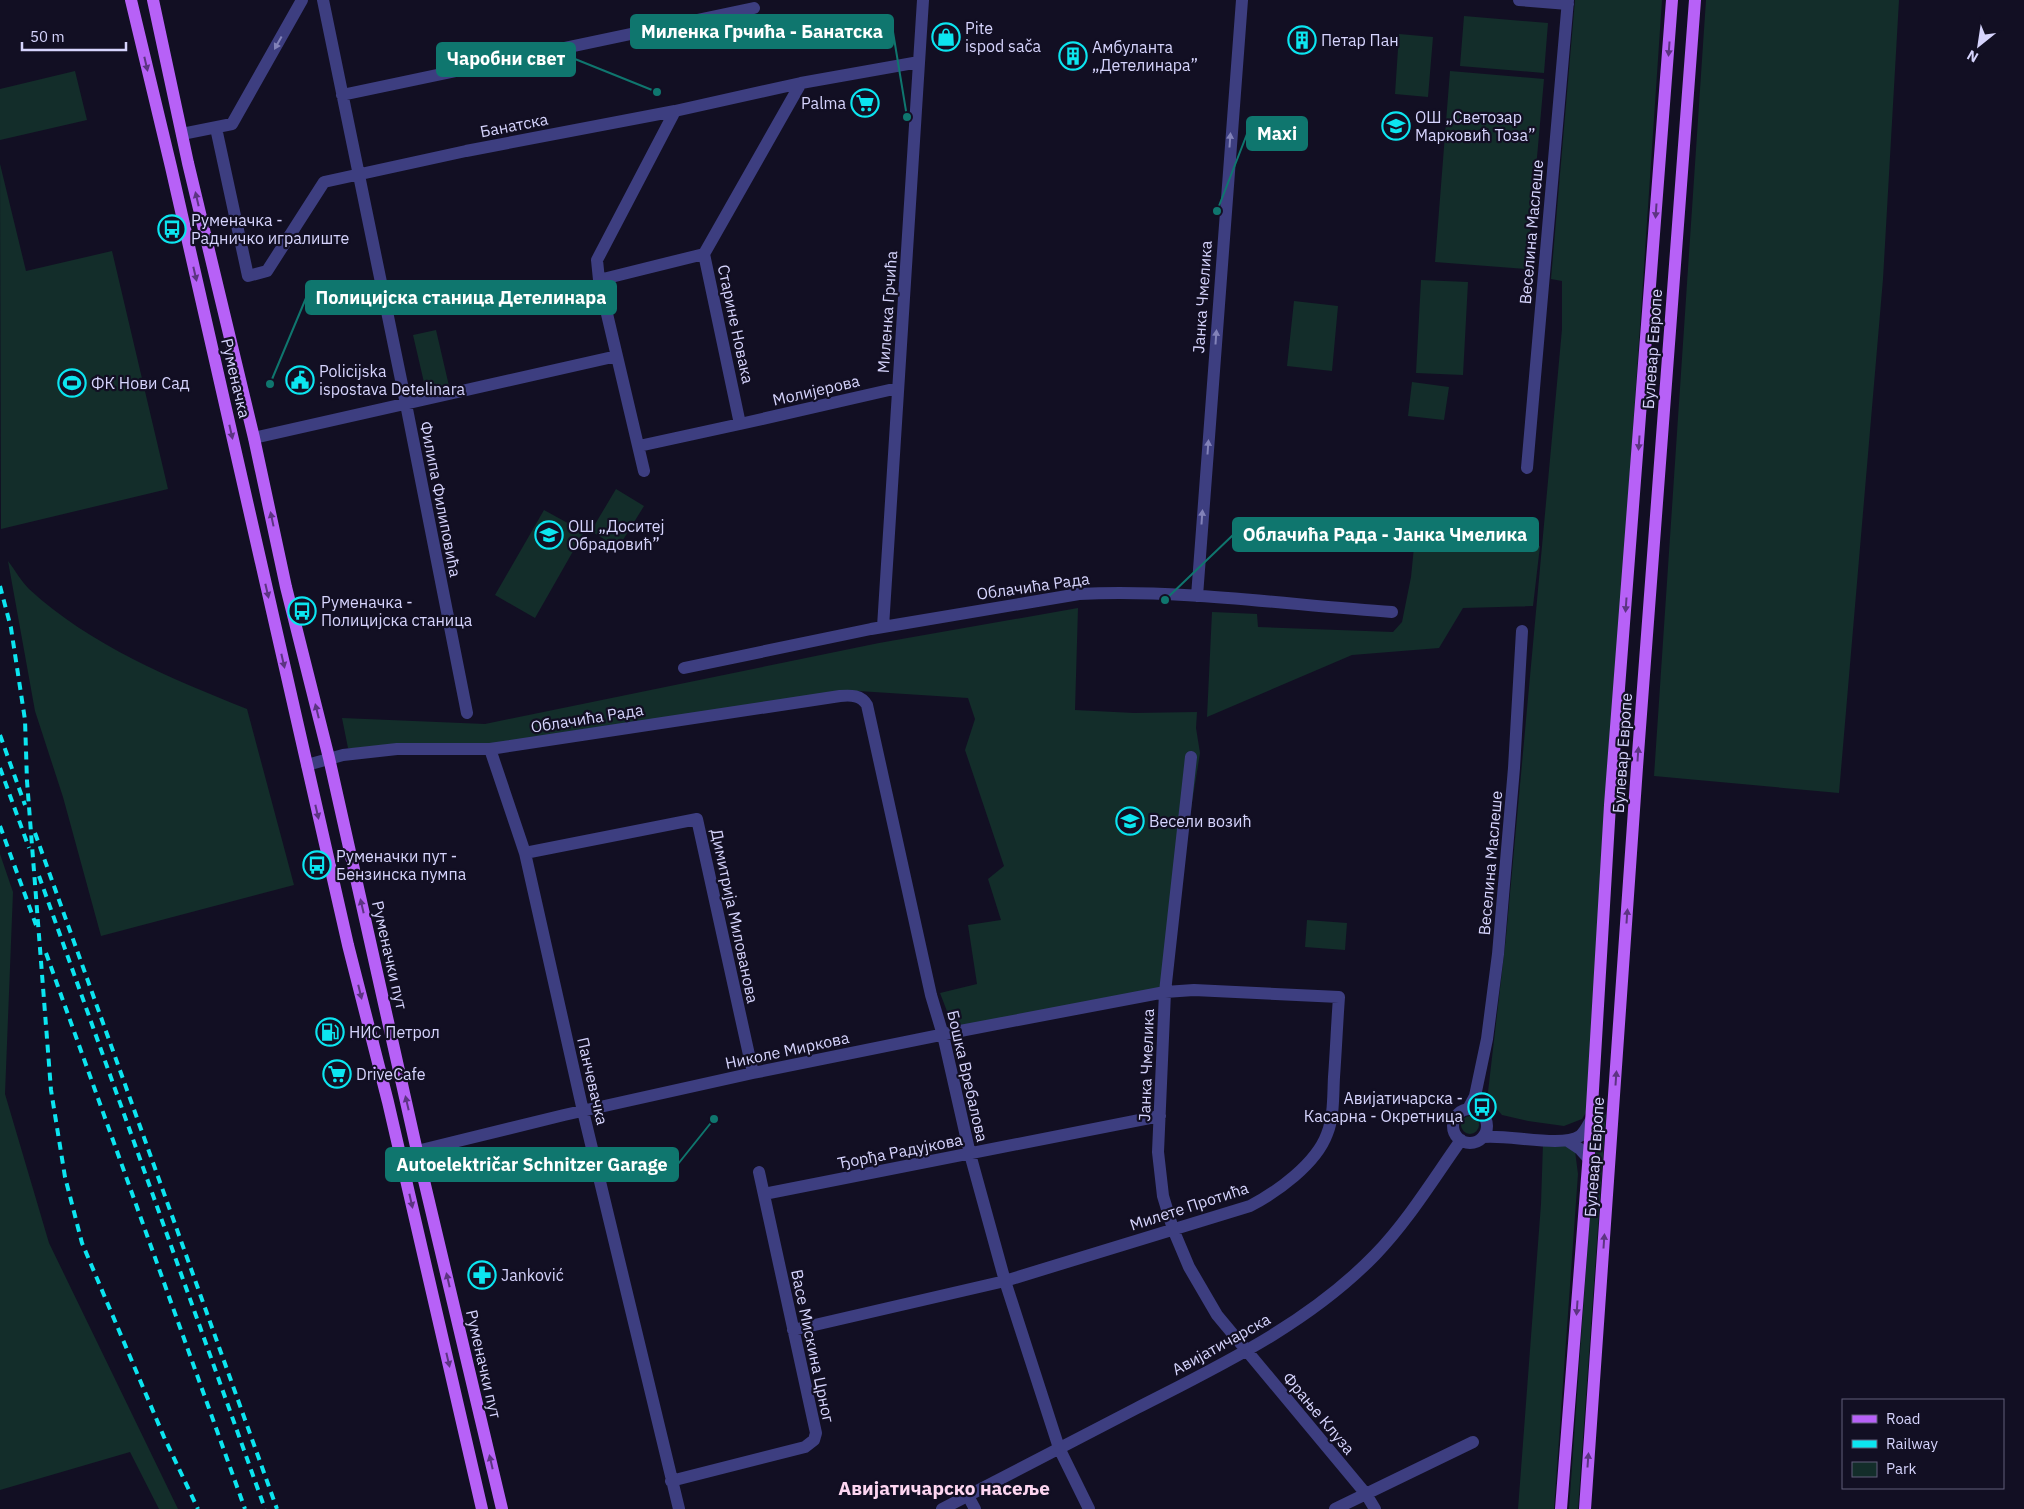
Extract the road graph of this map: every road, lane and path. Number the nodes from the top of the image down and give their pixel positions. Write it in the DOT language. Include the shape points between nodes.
graph roads {
  1 [pos="131,0"];
  2 [pos="153,0"];
  3 [pos="302,0"];
  4 [pos="323,0"];
  5 [pos="923,0"];
  6 [pos="1242,0"];
  7 [pos="1519,0"];
  8 [pos="1672,0"];
  9 [pos="1695,0"];
  10 [pos="1568,2"];
  11 [pos="754,8"];
  12 [pos="919,62"];
  13 [pos="801,83"];
  14 [pos="342,95"];
  15 [pos="675,111"];
  16 [pos="216,128"];
  17 [pos="182,134"];
  18 [pos="359,174"];
  19 [pos="704,254"];
  20 [pos="599,280"];
  21 [pos="618,356"];
  22 [pos="898,388"];
  23 [pos="406,404"];
  24 [pos="740,424"];
  25 [pos="254,438"];
  26 [pos="639,446"];
  27 [pos="1528,468"];
  28 [pos="644,471"];
  29 [pos="1197,596"];
  30 [pos="1392,612"];
  31 [pos="882,627"];
  32 [pos="1522,632"];
  33 [pos="684,668"];
  34 [pos="868,705"];
  35 [pos="467,713"];
  36 [pos="490,750"];
  37 [pos="329,758"];
  38 [pos="1191,758"];
  39 [pos="307,764"];
  40 [pos="525,853"];
  41 [pos="1165,992"];
  42 [pos="943,1034"];
  43 [pos="753,1073"];
  44 [pos="1472,1110"];
  45 [pos="583,1111"];
  46 [pos="1160,1116"];
  47 [pos="1591,1120"];
  48 [pos="1488,1134"];
  49 [pos="1461,1140"];
  50 [pos="1568,1142"];
  51 [pos="417,1151"];
  52 [pos="970,1154"];
  53 [pos="1588,1158"];
  54 [pos="759,1172"];
  55 [pos="764,1194"];
  56 [pos="1173,1228"];
  57 [pos="1005,1281"];
  58 [pos="793,1330"];
  59 [pos="1246,1352"];
  60 [pos="1472,1442"];
  61 [pos="1059,1448"];
  62 [pos="671,1481"];
  63 [pos="1366,1494"];
  64 [pos="968,1496"];
  65 [pos="482,1509"];
  66 [pos="502,1509"];
  67 [pos="680,1509"];
  68 [pos="942,1509"];
  69 [pos="975,1509"];
  70 [pos="1089,1509"];
  71 [pos="1335,1509"];
  72 [pos="1375,1509"];
  73 [pos="1561,1509"];
  74 [pos="1585,1509"];
  1 -- 39 [label="main road, Руменачка, one-way"];
  2 -- 17 [label="main road, Руменачка"];
  3 -- 16 [label="street, one-way" via="232,124"];
  4 -- 14 [label="street, Филипа Филиповића"];
  5 -- 12 [label="street, Миленка Грчића"];
  29 -- 6 [label="street, Јанка Чмелика, one-way"];
  7 -- 10 [label="street"];
  8 -- 47 [label="main road, Булевар Европе, one-way" via="1610,805"];
  74 -- 9 [label="main road, Булевар Европе, one-way"];
  10 -- 27 [label="street, Веселина Маслеше"];
  11 -- 14 [label="street"];
  12 -- 13 [label="street, Банатска"];
  12 -- 22 [label="street, Миленка Грчића"];
  13 -- 15 [label="street, Банатска"];
  13 -- 19 [label="street"];
  14 -- 18 [label="street, Филипа Филиповића"];
  15 -- 18 [label="street, Банатска"];
  15 -- 20 [label="street" via="597,260"];
  16 -- 17 [label="street"];
  16 -- 18 [label="street" via="248,276 268,271 324,182"];
  25 -- 17 [label="main road, Руменачка, one-way"];
  18 -- 23 [label="street, Филипа Филиповића"];
  19 -- 20 [label="street, Старине Новака"];
  19 -- 24 [label="street, Старине Новака"];
  20 -- 21 [label="street"];
  21 -- 23 [label="street"];
  21 -- 26 [label="street"];
  22 -- 24 [label="street, Молијерова"];
  22 -- 31 [label="street, Миленка Грчића"];
  23 -- 25 [label="street"];
  23 -- 35 [label="street, Филипа Филиповића"];
  24 -- 26 [label="street"];
  37 -- 25 [label="main road, Руменачка, one-way" via="286,587"];
  26 -- 28 [label="street"];
  29 -- 30 [label="street, Облачића Рада"];
  29 -- 31 [label="street, Облачића Рада" via="1079,594"];
  31 -- 33 [label="street, Облачића Рада"];
  32 -- 44 [label="street, Веселина Маслеше" via="1498,954 1487,1039"];
  34 -- 36 [label="street, Облачића Рада" via="857,696 840,696"];
  34 -- 42 [label="street, Бошка Вребалова" via="931,995"];
  36 -- 37 [label="street, Облачића Рада" via="397,749"];
  36 -- 40 [label="street, Панчевачка"];
  37 -- 39 [label="street, Облачића Рада"];
  51 -- 37 [label="main road, Руменачки пут, one-way"];
  38 -- 41 [label="street, Јанка Чмелика"];
  39 -- 65 [label="main road, one-way"];
  40 -- 43 [label="street, Димитрија Милованова" via="697,819"];
  40 -- 45 [label="street, Панчевачка"];
  41 -- 42 [label="street, Николе Миркова"];
  41 -- 46 [label="street, Јанка Чмелика"];
  41 -- 56 [label="street, Милете Протића" via="1194,990 1338,997 1332,1110 1327,1134 1318,1151 1271,1195 1250,1206"];
  42 -- 43 [label="street, Николе Миркова"];
  42 -- 52 [label="street, Бошка Вребалова"];
  43 -- 45 [label="street, Николе Миркова"];
  44 -- 48 [label="street" via="1485,1117"];
  44 -- 49 [label="street" via="1458,1114 1454,1124 1456,1135"];
  45 -- 51 [label="street, Николе Миркова"];
  45 -- 62 [label="street, Панчевачка"];
  46 -- 52 [label="street, Ђорђа Радујкова"];
  46 -- 56 [label="street, Јанка Чмелика" via="1159,1168"];
  47 -- 50 [label="street, Булевар Европе" via="1582,1134"];
  47 -- 53 [label="main road, Булевар Европе"];
  48 -- 49 [label="street" via="1474,1142"];
  48 -- 50 [label="street"];
  49 -- 59 [label="street, Авијатичарска" via="1376,1254 1322,1301"];
  50 -- 53 [label="street, Булевар Европе"];
  66 -- 51 [label="main road, Руменачки пут, one-way"];
  52 -- 55 [label="street, Ђорђа Радујкова"];
  52 -- 57 [label="street, Бошка Вребалова"];
  53 -- 73 [label="main road, Булевар Европе, one-way"];
  54 -- 55 [label="street, Васе Мискина Црног"];
  55 -- 58 [label="street, Васе Мискина Црног"];
  56 -- 57 [label="street, Милете Протића"];
  56 -- 59 [label="street, Јанка Чмелика" via="1189,1267 1216,1315"];
  57 -- 58 [label="street, Милете Протића"];
  57 -- 61 [label="street, Бошка Вребалова"];
  58 -- 62 [label="street, Васе Мискина Црног" via="815,1427 814,1440 805,1447"];
  59 -- 61 [label="street, Авијатичарска"];
  59 -- 63 [label="street, Фрање Клуза"];
  60 -- 63 [label="street"];
  61 -- 64 [label="street, Авијатичарска"];
  61 -- 70 [label="street, Бошка Вребалова"];
  62 -- 67 [label="street, Панчевачка"];
  63 -- 71 [label="street"];
  63 -- 72 [label="street, Фрање Клуза"];
  64 -- 68 [label="street, Авијатичарска"];
  64 -- 69 [label="street"];
}
